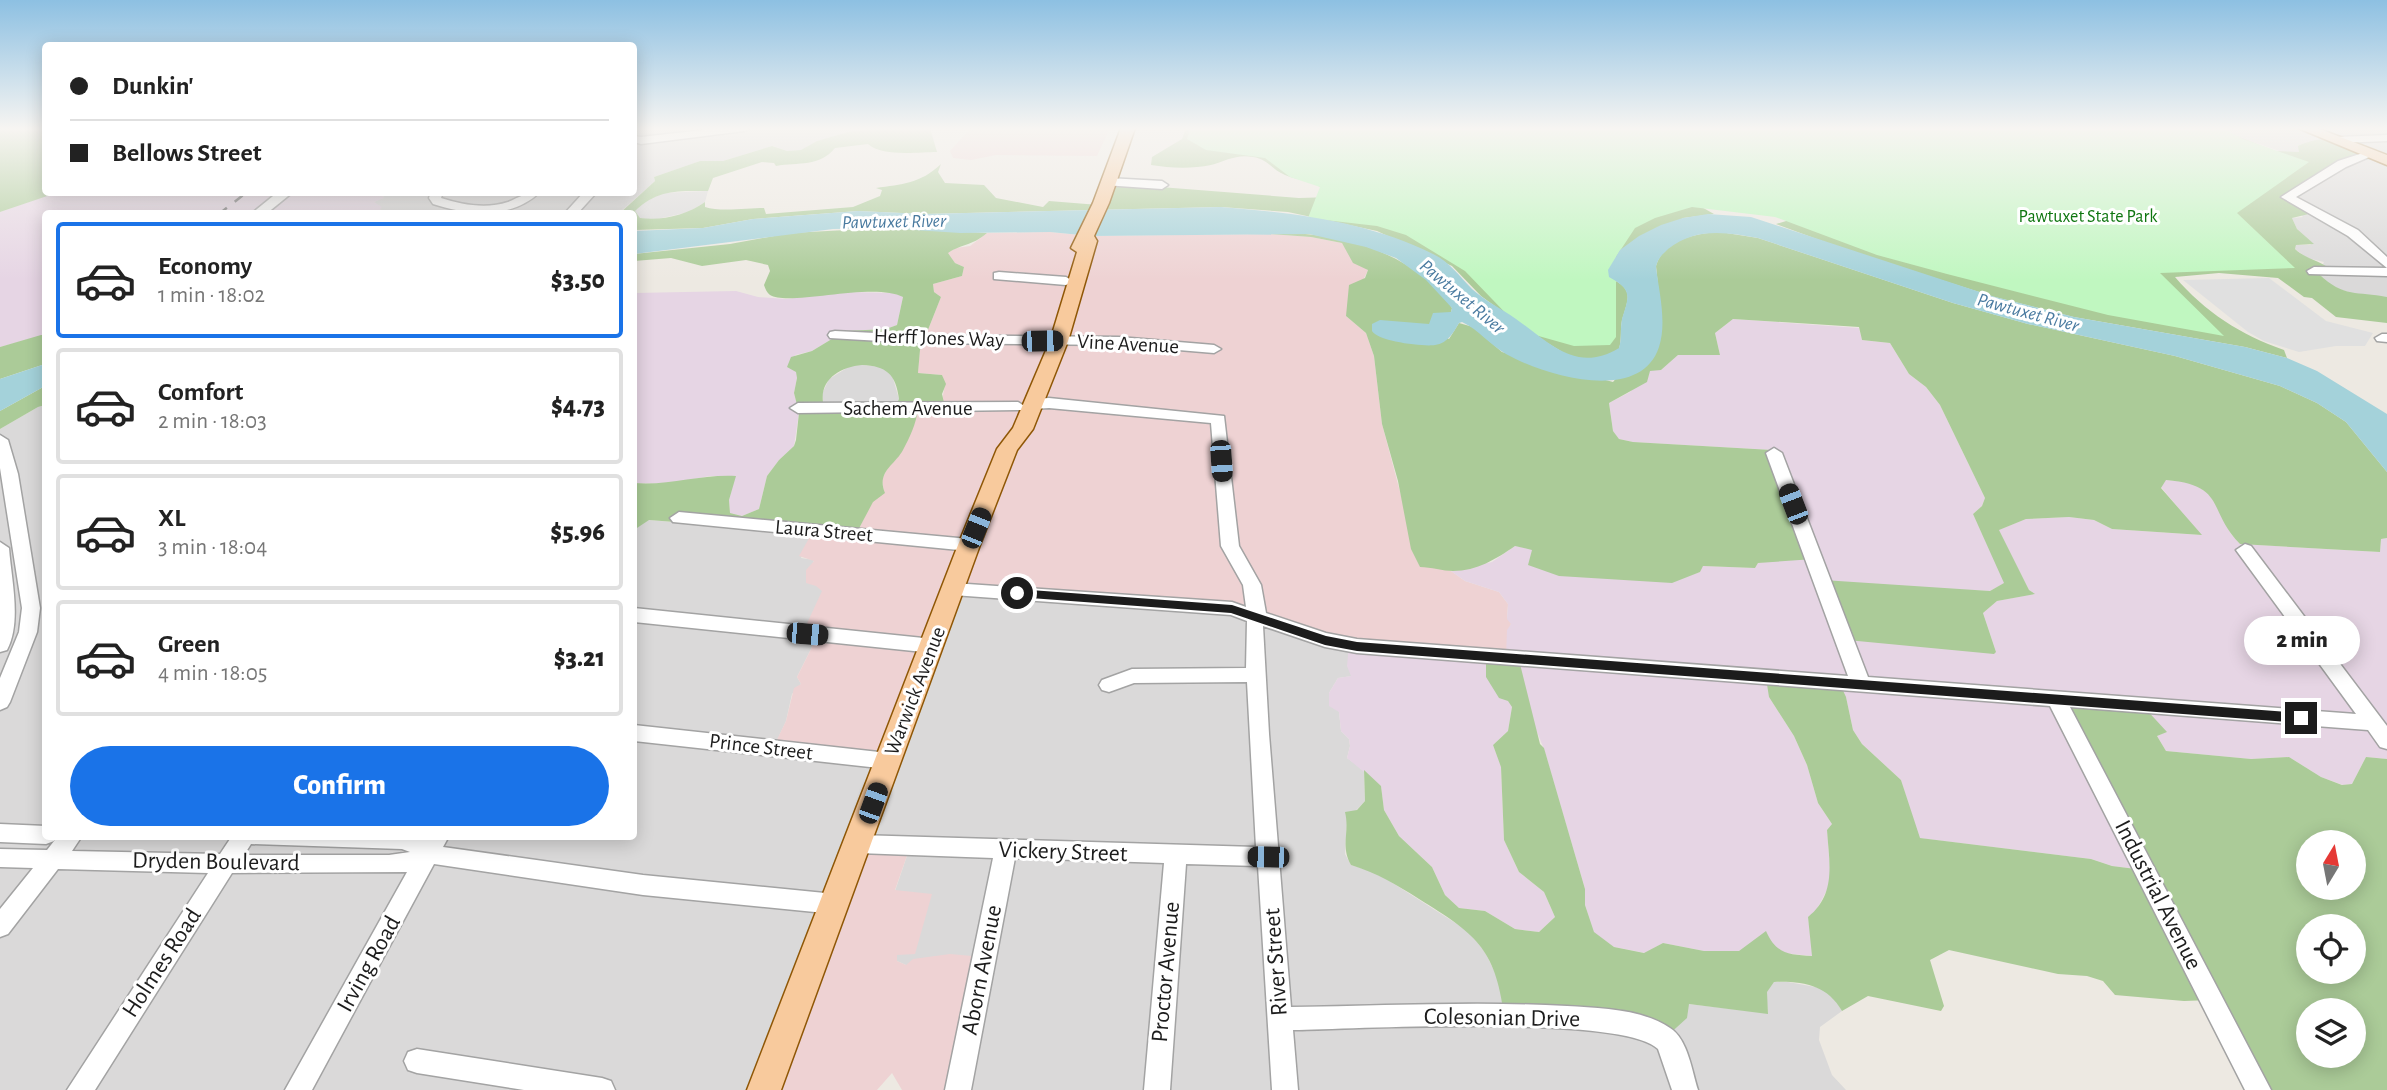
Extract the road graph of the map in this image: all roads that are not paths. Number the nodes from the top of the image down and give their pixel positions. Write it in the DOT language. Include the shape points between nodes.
graph roads {
  1 [pos="1110,179"];
  2 [pos="2317,179"];
  3 [pos="1108,183"];
  4 [pos="1162,186"];
  5 [pos="282,196"];
  6 [pos="436,196"];
  7 [pos="528,196"];
  8 [pos="587,196"];
  9 [pos="262,210"];
  10 [pos="574,210"];
  11 [pos="1087,237"];
  12 [pos="2387,264"];
  13 [pos="2314,271"];
  14 [pos="2387,272"];
  15 [pos="999,276"];
  16 [pos="1066,281"];
  17 [pos="835,335"];
  18 [pos="1050,341"];
  19 [pos="1214,349"];
  20 [pos="1025,405"];
  21 [pos="798,408"];
  22 [pos="1218,419"];
  23 [pos="0,440"];
  24 [pos="1774,453"];
  25 [pos="678,518"];
  26 [pos="969,545"];
  27 [pos="2245,550"];
  28 [pos="1,556"];
  29 [pos="22,556"];
  30 [pos="953,589"];
  31 [pos="637,615"];
  32 [pos="1255,620"];
  33 [pos="24,642"];
  34 [pos="0,646"];
  35 [pos="933,646"];
  36 [pos="1255,675"];
  37 [pos="1109,685"];
  38 [pos="1861,685"];
  39 [pos="2057,701"];
  40 [pos="0,702"];
  41 [pos="2374,723"];
  42 [pos="637,733"];
  43 [pos="2387,741"];
  44 [pos="888,761"];
  45 [pos="0,833"];
  46 [pos="42,835"];
  47 [pos="68,840"];
  48 [pos="242,840"];
  49 [pos="402,840"];
  50 [pos="858,844"];
  51 [pos="434,845"];
  52 [pos="1006,850"];
  53 [pos="1176,855"];
  54 [pos="1268,857"];
  55 [pos="0,859"];
  56 [pos="52,860"];
  57 [pos="227,864"];
  58 [pos="835,904"];
  59 [pos="0,927"];
  60 [pos="1280,1019"];
  61 [pos="417,1061"];
  62 [pos="80,1090"];
  63 [pos="298,1090"];
  64 [pos="603,1090"];
  65 [pos="764,1090"];
  66 [pos="958,1090"];
  67 [pos="1157,1090"];
  68 [pos="1285,1090"];
  69 [pos="1685,1090"];
  70 [pos="2258,1090"];
  1 -- 3 [label="main road"];
  2 -- 12 [label="street" via="2287,197 2353,233"];
  3 -- 4 [label="street"];
  3 -- 11 [label="main road"];
  5 -- 9 [label="street"];
  6 -- 7 [label="street" via="444,204 481,209 508,206"];
  8 -- 10 [label="street"];
  11 -- 16 [label="main road, Warwick Avenue"];
  11 -- 18 [label="main road, Warwick Avenue"];
  13 -- 14 [label="street"];
  15 -- 16 [label="street"];
  16 -- 18 [label="main road, Warwick Avenue"];
  17 -- 18 [label="street, Herff Jones Way"];
  18 -- 19 [label="street, Vine Avenue"];
  18 -- 20 [label="main road, Warwick Avenue"];
  20 -- 21 [label="street, Sachem Avenue"];
  20 -- 22 [label="street, Sachem Avenue" via="1049,402"];
  20 -- 26 [label="main road, Warwick Avenue" via="1023,429 1007,449"];
  22 -- 32 [label="street, River Street" via="1230,546 1252,585"];
  23 -- 29 [label="street"];
  24 -- 38 [label="street"];
  25 -- 26 [label="street, Laura Street"];
  26 -- 30 [label="main road, Warwick Avenue"];
  27 -- 41 [label="street"];
  28 -- 29 [label="street"];
  28 -- 34 [label="street" via="5,614"];
  29 -- 33 [label="street" via="31,608"];
  30 -- 32 [label="street" via="1232,609"];
  30 -- 35 [label="main road, Warwick Avenue"];
  31 -- 35 [label="street"];
  32 -- 36 [label="street, River Street"];
  32 -- 38 [label="street" via="1357,646"];
  33 -- 34 [label="street"];
  33 -- 40 [label="street"];
  35 -- 44 [label="main road, Warwick Avenue"];
  36 -- 37 [label="street" via="1132,676"];
  36 -- 54 [label="street, River Street"];
  38 -- 39 [label="street"];
  39 -- 41 [label="street"];
  39 -- 70 [label="street, Industrial Avenue"];
  41 -- 43 [label="street"];
  42 -- 44 [label="street, Prince Street"];
  44 -- 50 [label="main road, Warwick Avenue"];
  45 -- 46 [label="street"];
  47 -- 56 [label="street"];
  48 -- 57 [label="street, Holmes Road"];
  49 -- 51 [label="street, Dryden Boulevard"];
  50 -- 52 [label="street, Vickery Street"];
  50 -- 58 [label="main road, Warwick Avenue"];
  51 -- 57 [label="street, Dryden Boulevard" via="409,862"];
  51 -- 58 [label="street, Dryden Boulevard" via="643,885"];
  51 -- 63 [label="street, Irving Road"];
  52 -- 53 [label="street, Vickery Street"];
  52 -- 66 [label="street, Aborn Avenue"];
  53 -- 54 [label="street, Vickery Street"];
  53 -- 67 [label="street, Proctor Avenue"];
  54 -- 60 [label="street, River Street"];
  55 -- 56 [label="street, Dryden Boulevard"];
  56 -- 57 [label="street, Dryden Boulevard"];
  56 -- 59 [label="street"];
  57 -- 62 [label="street, Holmes Road"];
  58 -- 65 [label="main road, Warwick Avenue"];
  60 -- 68 [label="street, River Street"];
  60 -- 69 [label="street, Colesonian Drive" via="1406,1016 1619,1023 1662,1035 1671,1046"];
  61 -- 64 [label="street"];
}
